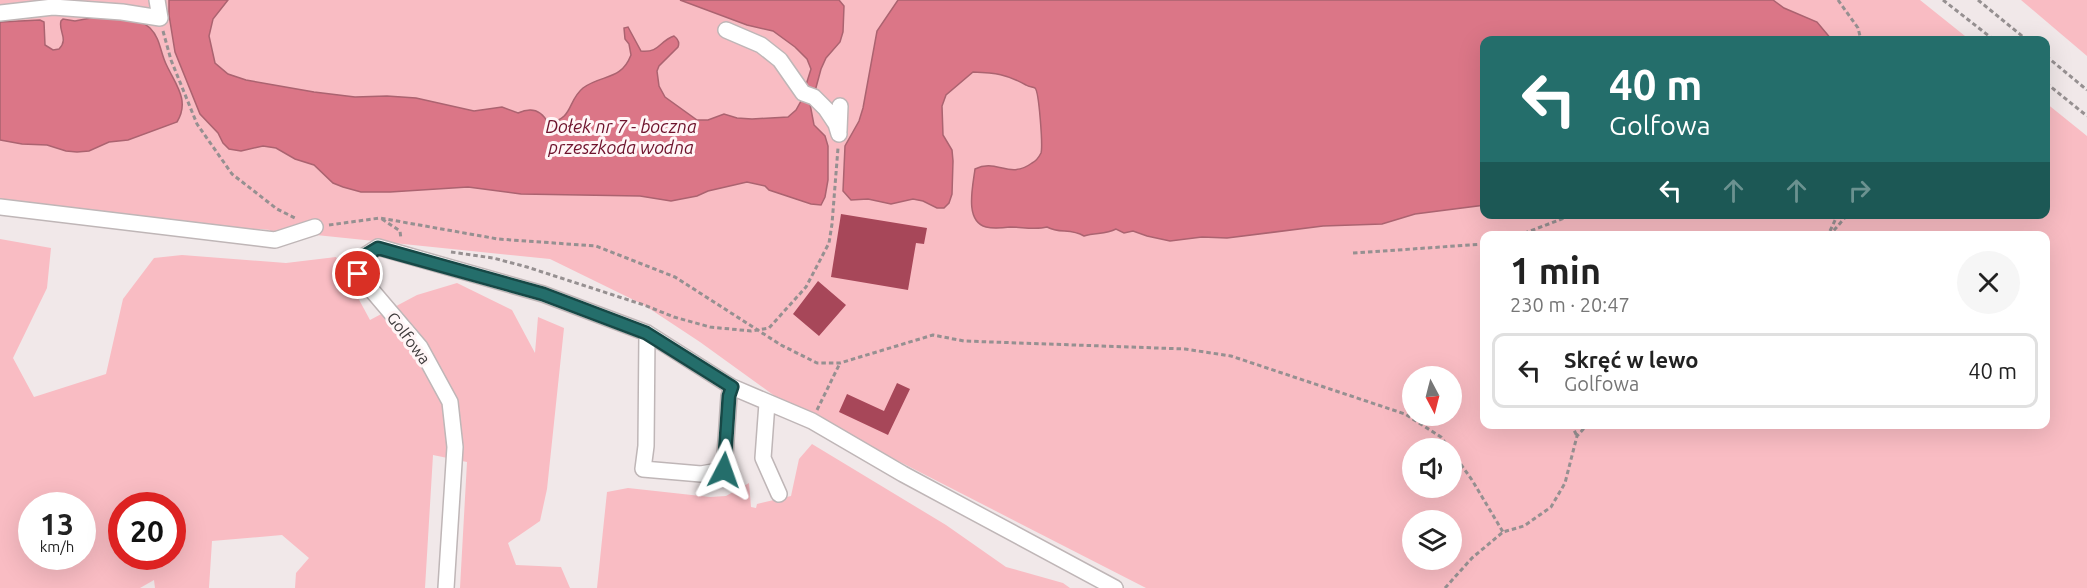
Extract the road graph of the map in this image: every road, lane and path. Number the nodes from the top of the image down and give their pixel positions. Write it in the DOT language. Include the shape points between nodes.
graph roads {
  1 [pos="157,0"];
  2 [pos="1838,0"];
  3 [pos="1943,0"];
  4 [pos="1978,0"];
  5 [pos="0,13"];
  6 [pos="160,18"];
  7 [pos="726,30"];
  8 [pos="1860,36"];
  9 [pos="1989,36"];
  10 [pos="2022,36"];
  11 [pos="2050,59"];
  12 [pos="2050,86"];
  13 [pos="2087,90"];
  14 [pos="840,106"];
  15 [pos="2087,116"];
  16 [pos="839,134"];
  17 [pos="0,207"];
  18 [pos="381,218"];
  19 [pos="1562,219"];
  20 [pos="1843,219"];
  21 [pos="315,227"];
  22 [pos="1529,231"];
  23 [pos="1833,231"];
  24 [pos="1480,244"];
  25 [pos="403,248"];
  26 [pos="446,252"];
  27 [pos="1353,253"];
  28 [pos="760,331"];
  29 [pos="646,333"];
  30 [pos="840,363"];
  31 [pos="732,387"];
  32 [pos="767,403"];
  33 [pos="812,421"];
  34 [pos="1574,429"];
  35 [pos="1583,429"];
  36 [pos="1577,435"];
  37 [pos="1442,438"];
  38 [pos="1462,466"];
  39 [pos="779,494"];
  40 [pos="1503,532"];
  41 [pos="446,588"];
  42 [pos="1115,588"];
  43 [pos="1445,588"];
  1 -- 6 [label="street"];
  2 -- 8 [label="path"];
  3 -- 9 [label="path"];
  4 -- 10 [label="path"];
  5 -- 6 [label="street" via="52,7"];
  6 -- 21 [label="path" via="171,60 197,124 232,174 277,208"];
  7 -- 16 [label="street" via="761,45 780,60 808,95 826,109"];
  11 -- 13 [label="path"];
  12 -- 15 [label="path"];
  14 -- 16 [label="street"];
  16 -- 28 [label="path" via="829,243 806,287 769,328"];
  17 -- 21 [label="street" via="275,240"];
  18 -- 21 [label="path"];
  18 -- 25 [label="path" via="400,231"];
  18 -- 28 [label="path" via="498,239 596,246 675,277"];
  19 -- 22 [label="path"];
  20 -- 23 [label="path"];
  24 -- 27 [label="path"];
  26 -- 28 [label="path" via="527,267 710,327"];
  28 -- 30 [label="path" via="817,363"];
  29 -- 31 [label="street, Golfowa"];
  29 -- 31 [label="street" via="644,469 701,474 724,470"];
  29 -- 41 [label="street, Golfowa" via="543,294 378,248 358,260 358,274 420,347 450,402 455,447"];
  30 -- 33 [label="path"];
  30 -- 37 [label="path" via="933,335 964,341 1185,348 1231,356 1405,414"];
  31 -- 32 [label="street, Golfowa"];
  32 -- 33 [label="street, Golfowa"];
  32 -- 39 [label="street" via="763,458"];
  33 -- 42 [label="street, Golfowa"];
  34 -- 36 [label="path"];
  35 -- 36 [label="path"];
  36 -- 40 [label="path" via="1565,483 1551,507 1524,526"];
  38 -- 40 [label="path"];
  40 -- 43 [label="path"];
}
